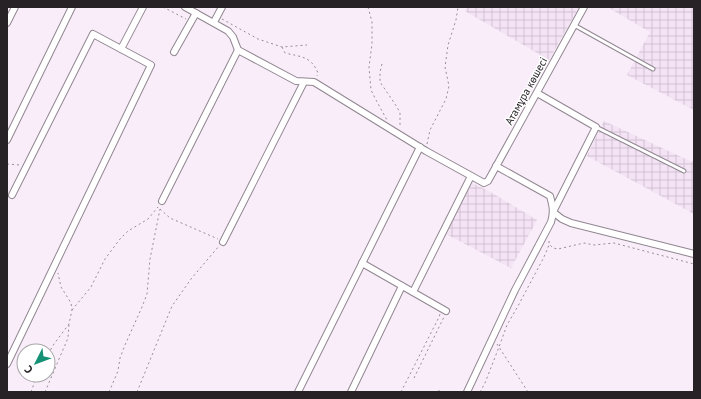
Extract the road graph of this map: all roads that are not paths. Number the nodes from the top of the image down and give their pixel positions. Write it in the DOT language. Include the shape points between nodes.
graph roads {
  1 [pos="15,7"];
  2 [pos="72,7"];
  3 [pos="143,7"];
  4 [pos="186,7"];
  5 [pos="222,7"];
  6 [pos="584,7"];
  7 [pos="196,13"];
  8 [pos="215,19"];
  9 [pos="7,23"];
  10 [pos="574,25"];
  11 [pos="121,49"];
  12 [pos="238,50"];
  13 [pos="174,52"];
  14 [pos="653,69"];
  15 [pos="304,82"];
  16 [pos="536,93"];
  17 [pos="596,127"];
  18 [pos="7,140"];
  19 [pos="420,147"];
  20 [pos="496,166"];
  21 [pos="684,171"];
  22 [pos="471,176"];
  23 [pos="12,195"];
  24 [pos="162,201"];
  25 [pos="553,212"];
  26 [pos="223,242"];
  27 [pos="694,254"];
  28 [pos="362,263"];
  29 [pos="402,286"];
  30 [pos="413,292"];
  31 [pos="444,309"];
  32 [pos="7,364"];
  33 [pos="298,392"];
  34 [pos="351,392"];
  35 [pos="467,392"];
  1 -- 9 [label="street"];
  2 -- 18 [label="street"];
  3 -- 11 [label="street"];
  4 -- 7 [label="street"];
  5 -- 8 [label="street"];
  6 -- 10 [label="street, Атамұра көшесі"];
  7 -- 8 [label="street"];
  7 -- 13 [label="street"];
  8 -- 12 [label="street" via="233,37"];
  10 -- 14 [label="lane"];
  10 -- 16 [label="street, Атамұра көшесі"];
  11 -- 23 [label="street" via="93,34"];
  11 -- 32 [label="street" via="151,65"];
  12 -- 15 [label="street" via="296,81"];
  12 -- 24 [label="street"];
  15 -- 19 [label="street" via="314,82"];
  15 -- 26 [label="street"];
  16 -- 17 [label="street"];
  16 -- 20 [label="street, Атамұра көшесі"];
  17 -- 21 [label="lane"];
  17 -- 25 [label="street"];
  19 -- 22 [label="street"];
  19 -- 28 [label="street"];
  20 -- 22 [label="street, Атамұра көшесі" via="488,181 484,183"];
  20 -- 25 [label="street" via="550,196"];
  22 -- 30 [label="street"];
  25 -- 27 [label="street" via="571,223"];
  25 -- 35 [label="street" via="551,222 515,290"];
  28 -- 29 [label="street"];
  28 -- 33 [label="street"];
  29 -- 30 [label="street"];
  29 -- 34 [label="street"];
  30 -- 31 [label="street"];
}
